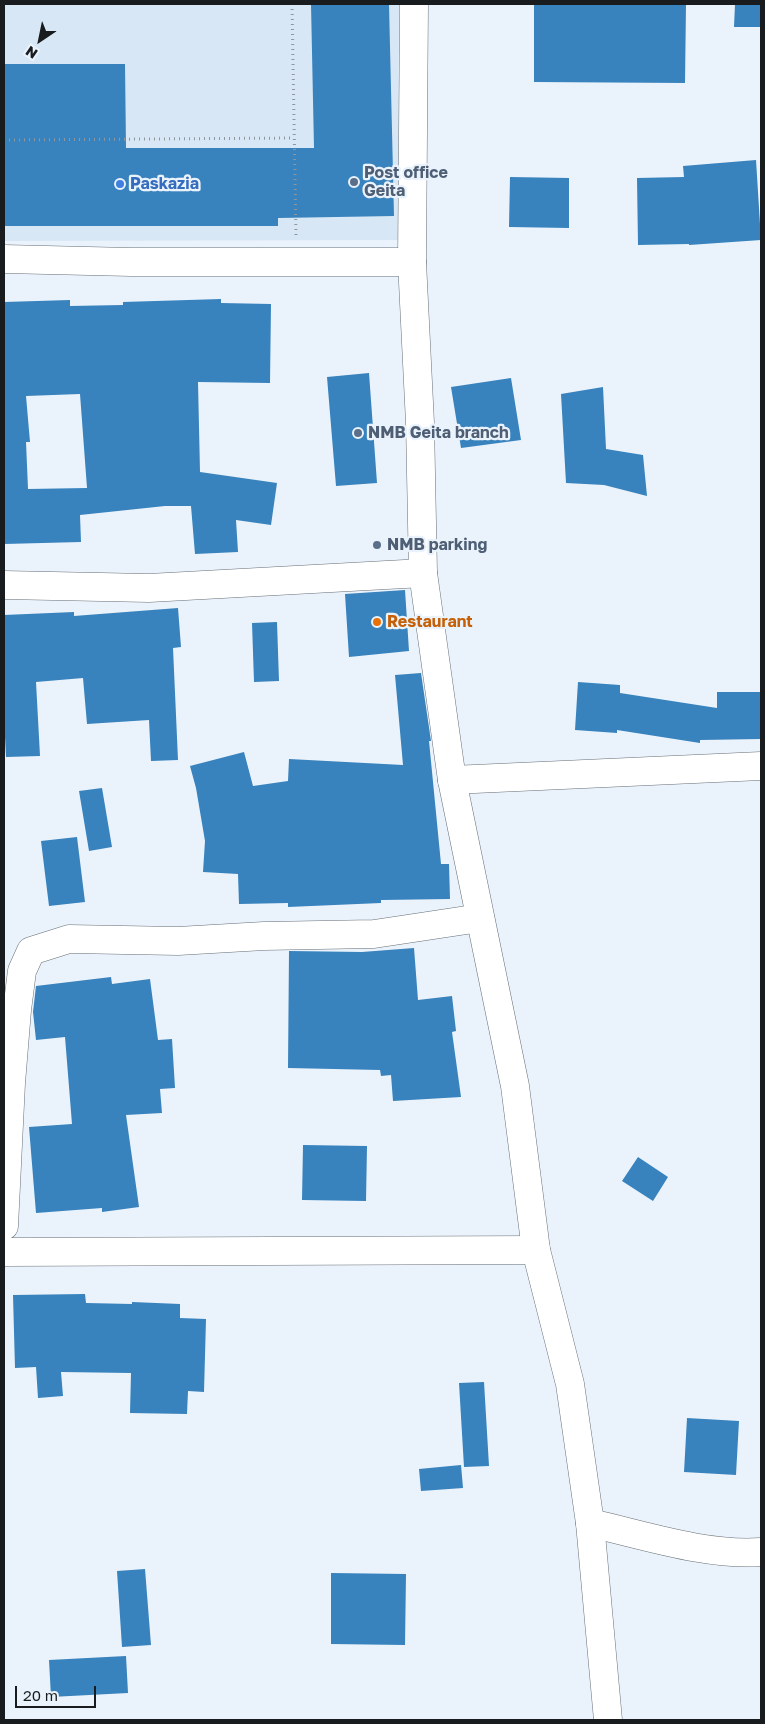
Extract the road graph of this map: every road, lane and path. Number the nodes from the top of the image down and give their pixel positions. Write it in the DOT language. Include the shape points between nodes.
graph roads {
  1 [pos="292,4"];
  2 [pos="414,4"];
  3 [pos="294,138"];
  4 [pos="4,140"];
  5 [pos="4,259"];
  6 [pos="296,262"];
  7 [pos="412,262"];
  8 [pos="424,573"];
  9 [pos="4,585"];
  10 [pos="761,766"];
  11 [pos="452,780"];
  12 [pos="480,918"];
  13 [pos="4,1226"];
  14 [pos="536,1250"];
  15 [pos="4,1252"];
  16 [pos="590,1523"];
  17 [pos="761,1552"];
  18 [pos="604,1720"];
  1 -- 3 [label="path"];
  2 -- 7 [label="street"];
  3 -- 4 [label="path"];
  3 -- 6 [label="path"];
  5 -- 6 [label="street"];
  6 -- 7 [label="street"];
  7 -- 8 [label="street"];
  8 -- 9 [label="street" via="149,588"];
  8 -- 11 [label="street"];
  10 -- 11 [label="street"];
  11 -- 12 [label="street"];
  12 -- 13 [label="street" via="374,934 178,941 69,939 31,951 22,971 17,1010"];
  12 -- 14 [label="street" via="515,1086"];
  14 -- 15 [label="street"];
  14 -- 16 [label="street" via="570,1384"];
  16 -- 17 [label="street" via="695,1547"];
  16 -- 18 [label="street"];
}
